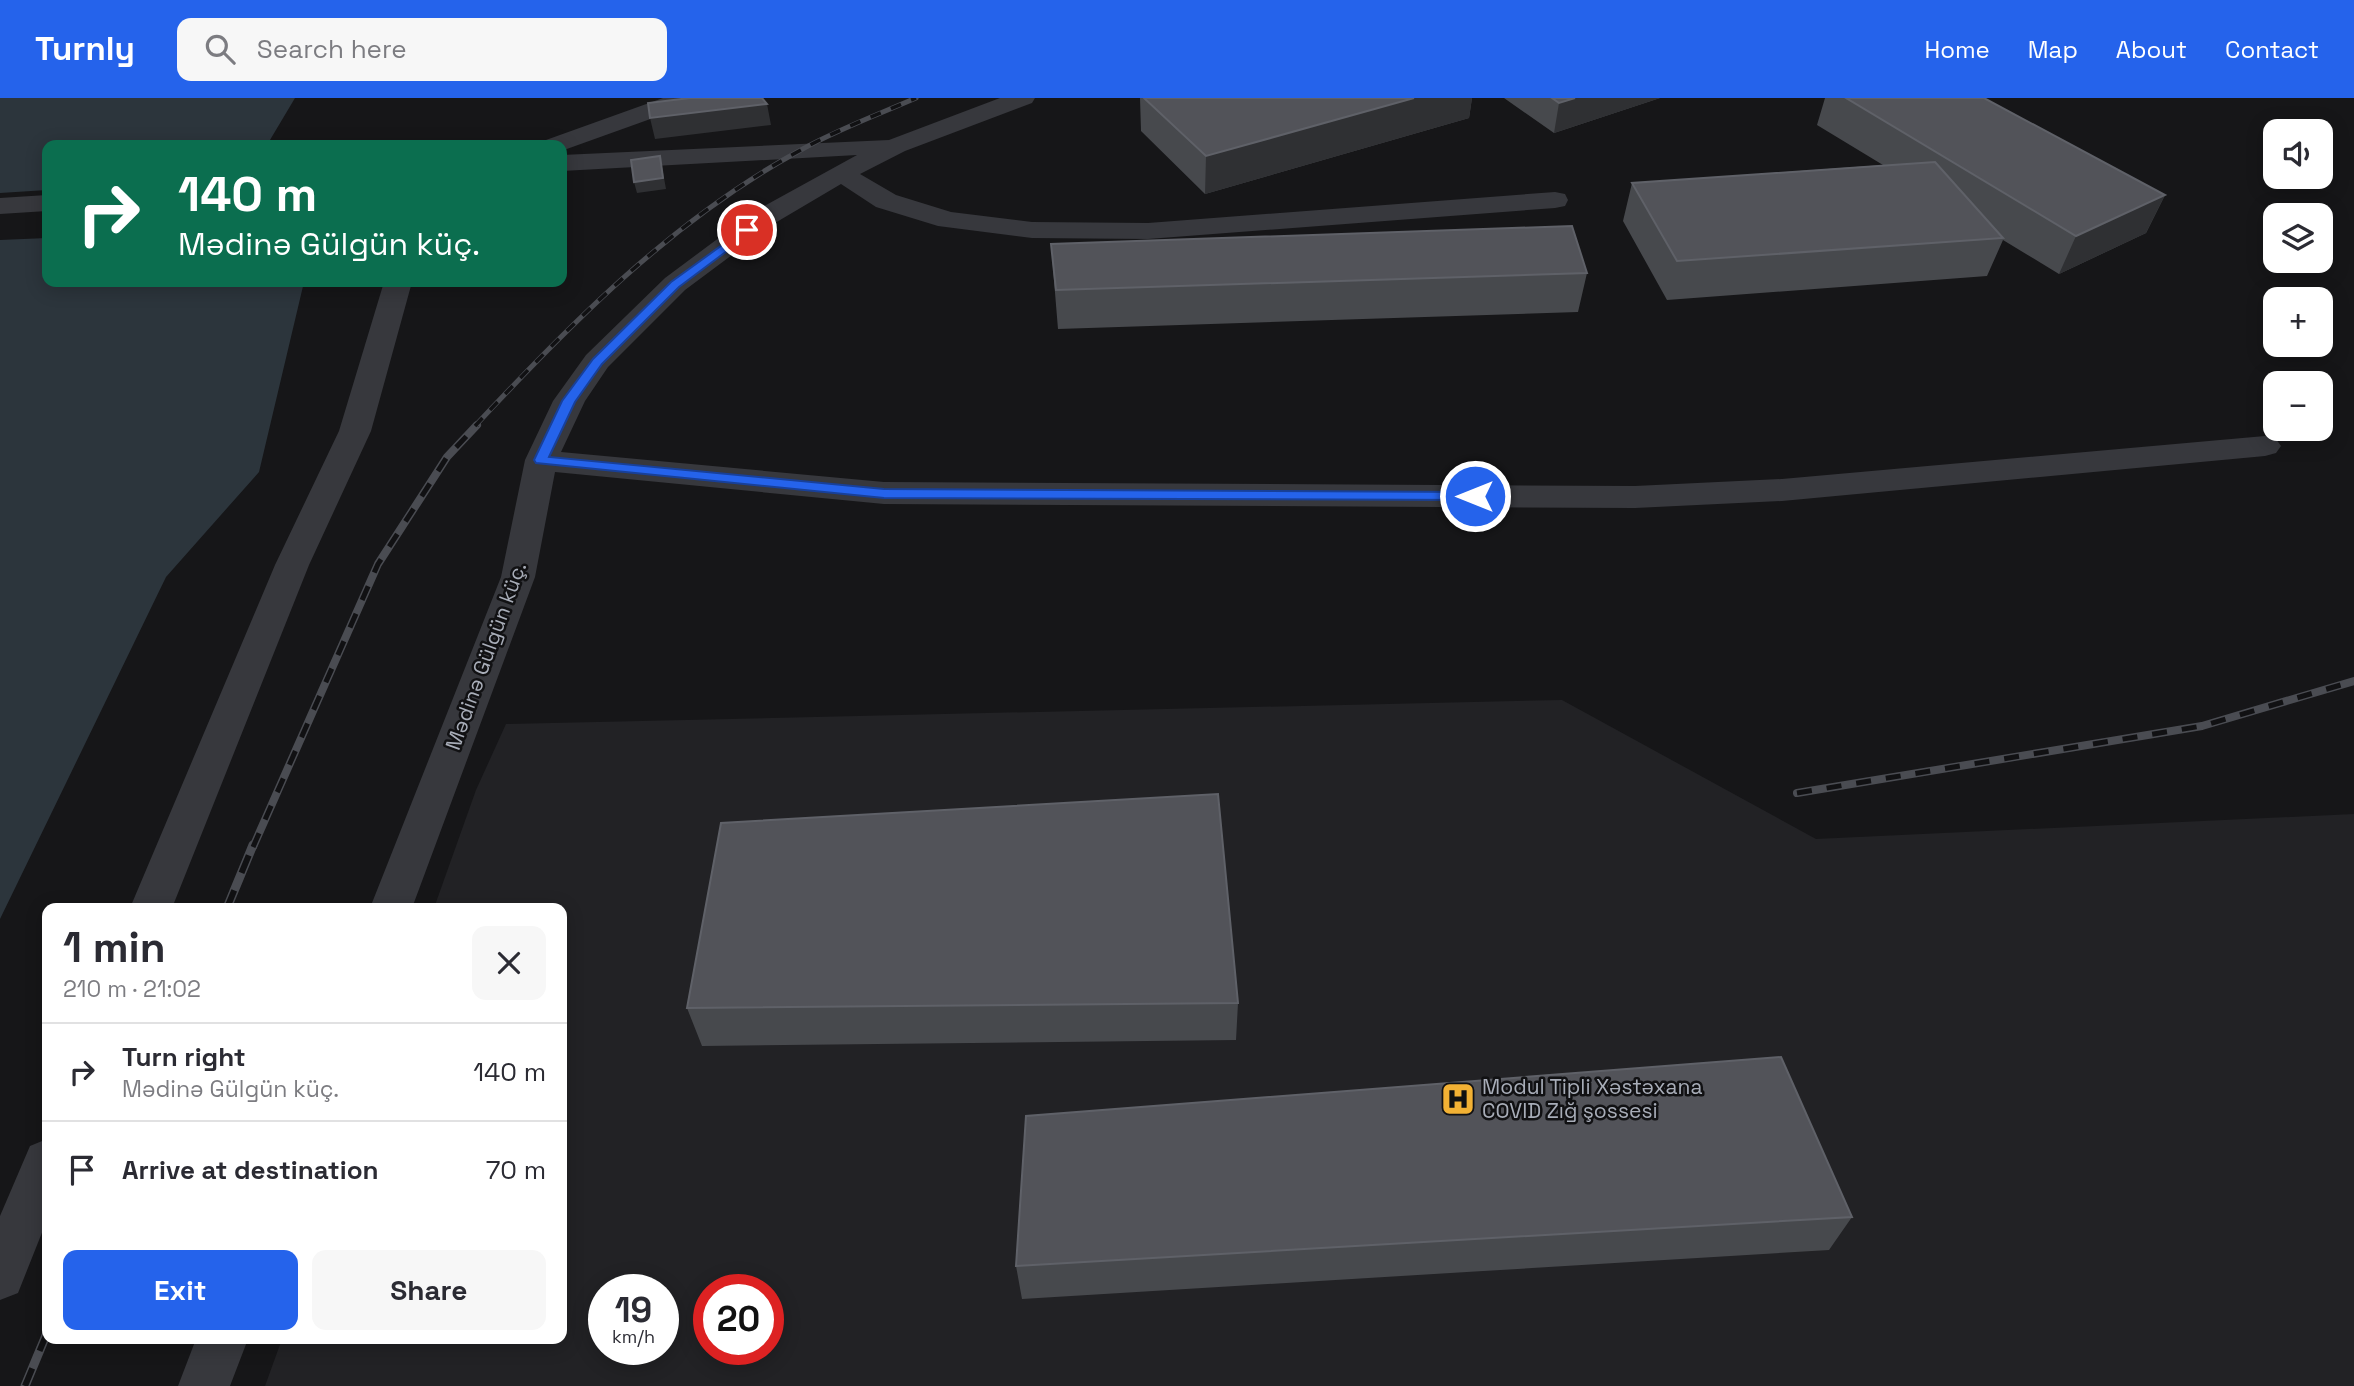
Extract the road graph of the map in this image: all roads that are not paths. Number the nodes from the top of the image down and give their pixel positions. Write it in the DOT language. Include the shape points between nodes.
graph roads {
  1 [pos="614,98"];
  2 [pos="686,98"];
  3 [pos="1023,98"];
  4 [pos="608,126"];
  5 [pos="567,141"];
  6 [pos="896,146"];
  7 [pos="567,163"];
  8 [pos="841,173"];
  9 [pos="1555,200"];
  10 [pos="42,203"];
  11 [pos="0,206"];
  12 [pos="397,287"];
  13 [pos="2265,446"];
  14 [pos="541,460"];
  15 [pos="153,903"];
  16 [pos="393,903"];
  17 [pos="42,1173"];
  18 [pos="0,1276"];
  19 [pos="220,1344"];
  20 [pos="204,1386"];
  1 -- 4 [label="street"];
  2 -- 4 [label="street"];
  3 -- 6 [label="street"];
  4 -- 5 [label="street"];
  6 -- 7 [label="street"];
  6 -- 8 [label="street, Mədinə Gülgün küç."];
  8 -- 9 [label="street" via="886,201 948,220 1032,230 1148,231"];
  8 -- 14 [label="street, Mədinə Gülgün küç." via="765,217 675,284 597,361 569,401"];
  10 -- 11 [label="street"];
  12 -- 15 [label="street" via="355,431 292,565"];
  13 -- 14 [label="street" via="1782,491 1635,497 884,493"];
  14 -- 16 [label="street, Mədinə Gülgün küç." via="518,577"];
  17 -- 18 [label="street"];
  19 -- 20 [label="street"];
}
